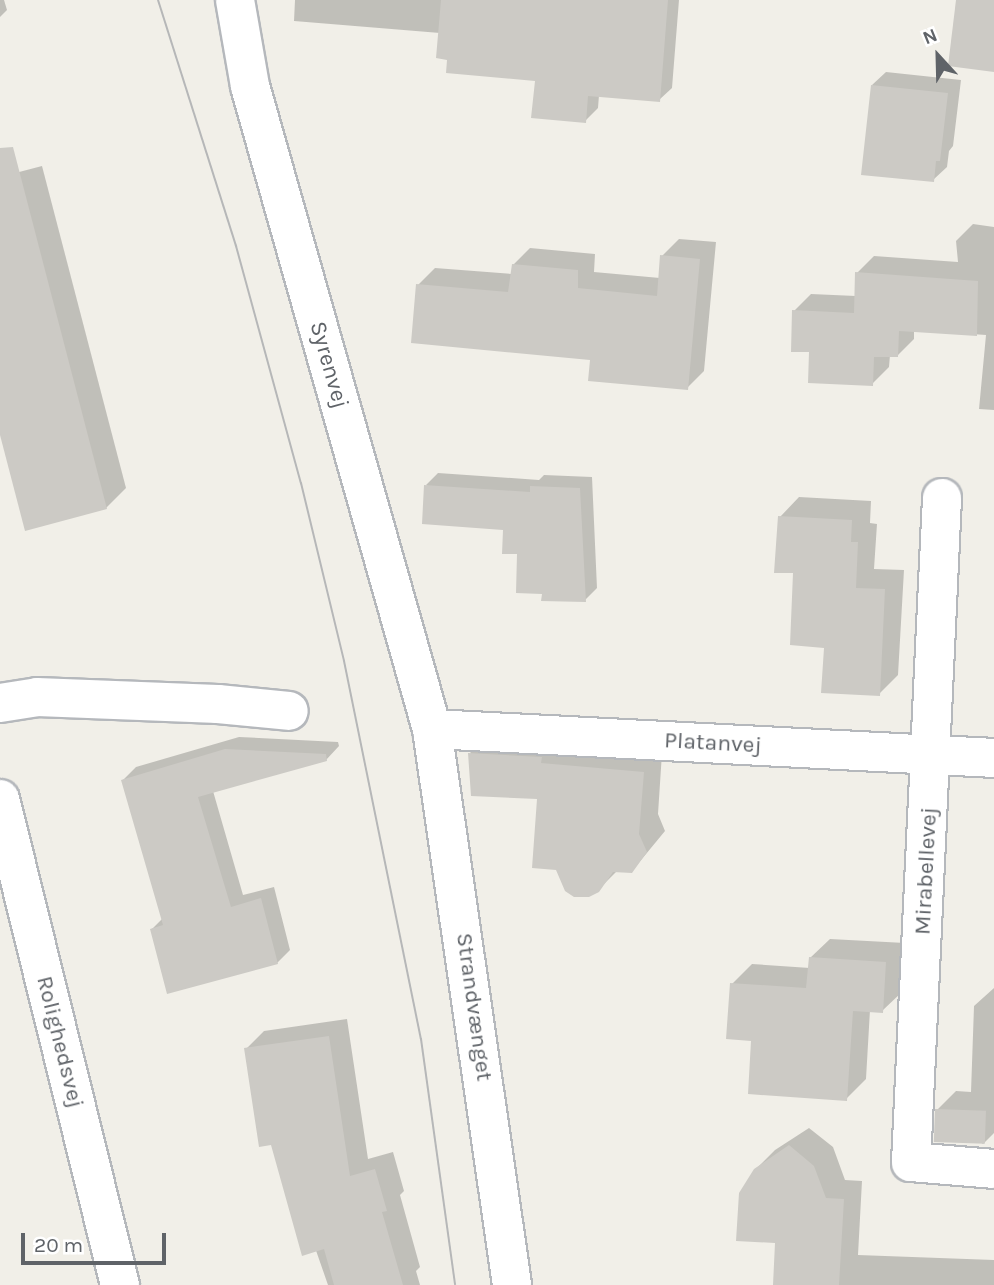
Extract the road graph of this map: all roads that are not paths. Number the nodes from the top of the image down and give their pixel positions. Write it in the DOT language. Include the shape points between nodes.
graph roads {
  1 [pos="235,0"];
  2 [pos="942,498"];
  3 [pos="0,703"];
  4 [pos="289,711"];
  5 [pos="432,729"];
  6 [pos="932,755"];
  7 [pos="994,758"];
  8 [pos="0,799"];
  9 [pos="994,1169"];
  10 [pos="120,1285"];
  11 [pos="512,1285"];
  1 -- 5 [label="street, Syrenvej" via="250,86"];
  2 -- 6 [label="street, Mirabellevej"];
  3 -- 4 [label="street" via="37,697"];
  5 -- 6 [label="street, Platanvej"];
  5 -- 11 [label="street, Strandvænget"];
  6 -- 7 [label="street, Platanvej"];
  6 -- 9 [label="street, Mirabellevej" via="911,1162"];
  8 -- 10 [label="street, Rolighedsvej"];
}
